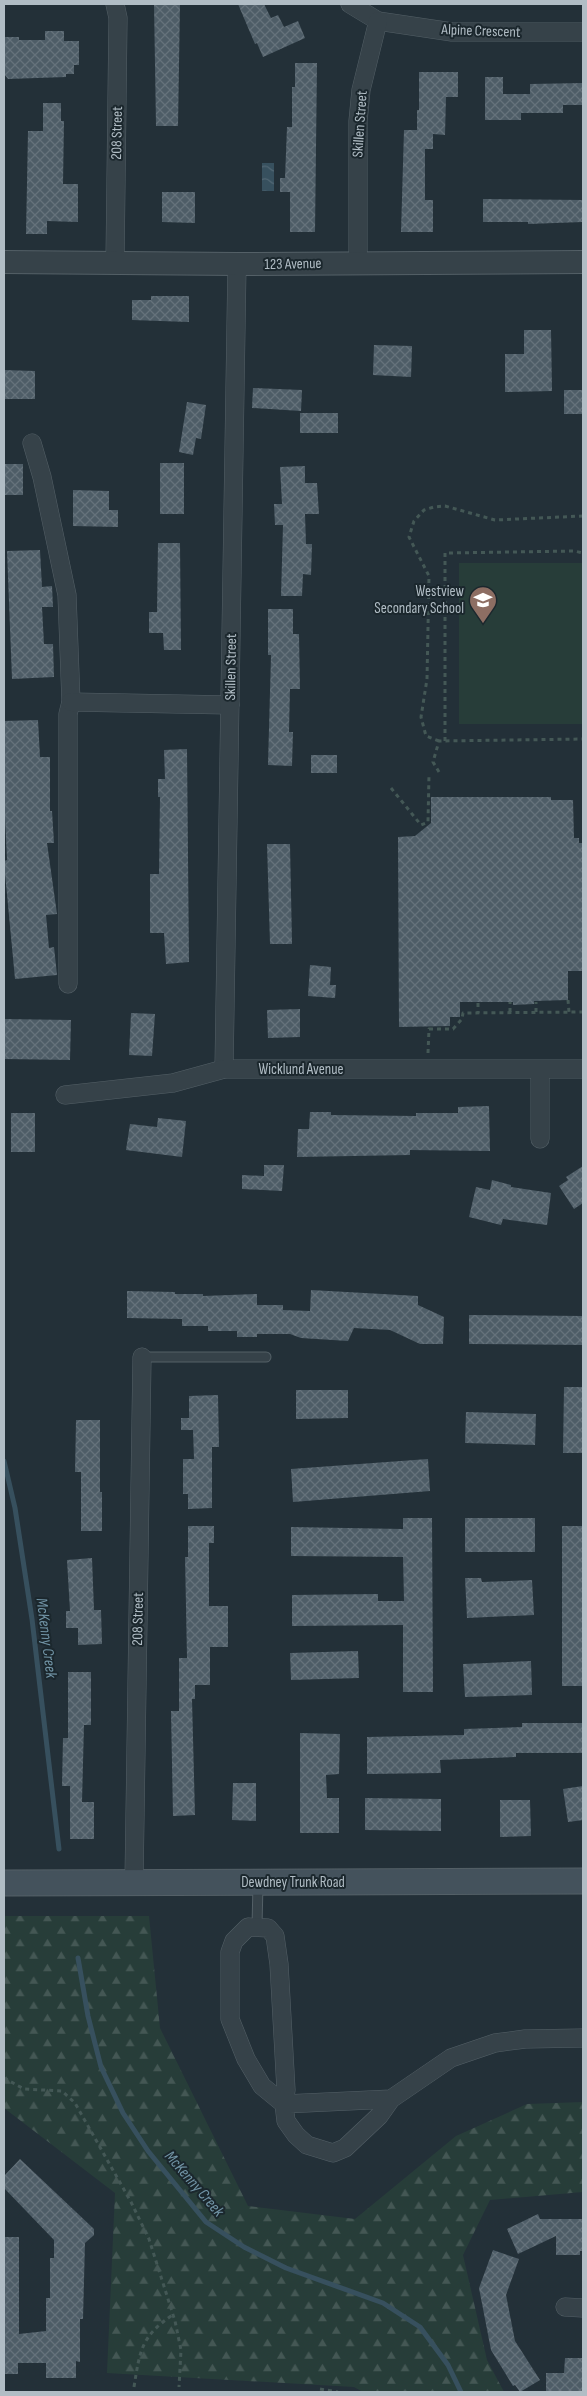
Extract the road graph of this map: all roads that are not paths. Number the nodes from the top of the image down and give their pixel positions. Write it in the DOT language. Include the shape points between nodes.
graph roads {
  1 [pos="115,4"];
  2 [pos="350,4"];
  3 [pos="378,21"];
  4 [pos="583,32"];
  5 [pos="4,262"];
  6 [pos="115,262"];
  7 [pos="358,262"];
  8 [pos="583,262"];
  9 [pos="237,264"];
  10 [pos="32,443"];
  11 [pos="71,702"];
  12 [pos="230,705"];
  13 [pos="68,984"];
  14 [pos="224,1069"];
  15 [pos="583,1069"];
  16 [pos="540,1070"];
  17 [pos="65,1095"];
  18 [pos="540,1139"];
  19 [pos="266,1356"];
  20 [pos="142,1357"];
  21 [pos="134,1881"];
  22 [pos="583,1881"];
  23 [pos="258,1882"];
  24 [pos="4,1883"];
  25 [pos="257,1926"];
  26 [pos="583,2038"];
  27 [pos="392,2099"];
  28 [pos="284,2104"];
  29 [pos="564,2307"];
  30 [pos="583,2308"];
  1 -- 6 [label="street, 208 Street" via="118,18"];
  2 -- 3 [label="street"];
  3 -- 4 [label="street, Alpine Crescent" via="452,32"];
  3 -- 7 [label="street, Skillen Street" via="361,90 358,120"];
  5 -- 6 [label="street, 123 Avenue"];
  6 -- 9 [label="street, 123 Avenue"];
  7 -- 8 [label="street, 123 Avenue"];
  7 -- 9 [label="street, 123 Avenue"];
  9 -- 12 [label="street, Skillen Street"];
  10 -- 11 [label="street" via="67,595"];
  11 -- 12 [label="street"];
  11 -- 13 [label="street" via="68,714"];
  12 -- 14 [label="street, Skillen Street"];
  14 -- 16 [label="street, Wicklund Avenue"];
  14 -- 17 [label="street, Wicklund Avenue" via="173,1083"];
  15 -- 16 [label="street, Wicklund Avenue"];
  16 -- 18 [label="street"];
  19 -- 20 [label="lane"];
  20 -- 21 [label="street, 208 Street"];
  21 -- 23 [label="main road, Dewdney Trunk Road"];
  21 -- 24 [label="main road, Dewdney Trunk Road"];
  22 -- 23 [label="main road, Dewdney Trunk Road"];
  23 -- 25 [label="lane"];
  25 -- 28 [label="street" via="271,1931 277,1955 286,2090"];
  25 -- 28 [label="street" via="241,1932 230,1952 230,2018 246,2059 262,2086"];
  26 -- 27 [label="street" via="495,2043 451,2058"];
  27 -- 28 [label="street"];
  27 -- 28 [label="street" via="379,2116 345,2148 334,2154 307,2145 296,2135 286,2121"];
  29 -- 30 [label="street"];
}
